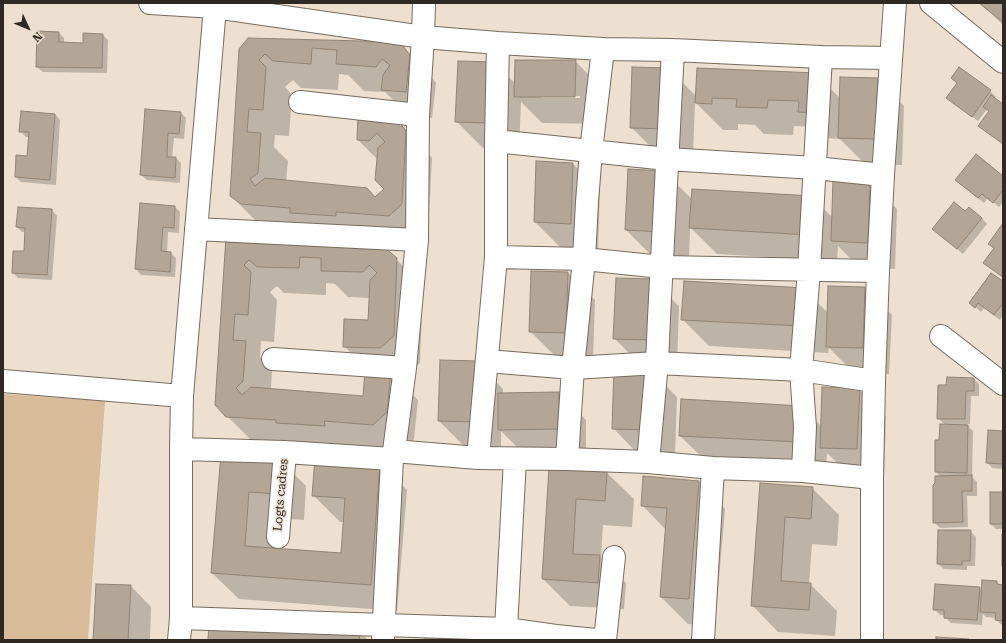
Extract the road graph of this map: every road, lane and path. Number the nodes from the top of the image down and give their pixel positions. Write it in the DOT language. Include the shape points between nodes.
graph roads {
  1 [pos="150,3"];
  2 [pos="424,3"];
  3 [pos="895,3"];
  4 [pos="931,3"];
  5 [pos="215,7"];
  6 [pos="423,37"];
  7 [pos="498,43"];
  8 [pos="603,48"];
  9 [pos="673,50"];
  10 [pos="821,57"];
  11 [pos="892,58"];
  12 [pos="1003,62"];
  13 [pos="300,102"];
  14 [pos="418,115"];
  15 [pos="496,141"];
  16 [pos="591,151"];
  17 [pos="667,159"];
  18 [pos="815,168"];
  19 [pos="883,175"];
  20 [pos="196,229"];
  21 [pos="417,240"];
  22 [pos="496,258"];
  23 [pos="584,259"];
  24 [pos="662,267"];
  25 [pos="809,270"];
  26 [pos="878,271"];
  27 [pos="941,336"];
  28 [pos="273,358"];
  29 [pos="487,362"];
  30 [pos="657,363"];
  31 [pos="405,368"];
  32 [pos="573,368"];
  33 [pos="801,370"];
  34 [pos="3,381"];
  35 [pos="874,381"];
  36 [pos="1003,384"];
  37 [pos="182,396"];
  38 [pos="181,449"];
  39 [pos="285,452"];
  40 [pos="393,455"];
  41 [pos="478,458"];
  42 [pos="515,459"];
  43 [pos="567,459"];
  44 [pos="648,462"];
  45 [pos="713,468"];
  46 [pos="803,472"];
  47 [pos="872,478"];
  48 [pos="278,537"];
  49 [pos="614,557"];
  50 [pos="181,618"];
  51 [pos="506,628"];
  52 [pos="383,633"];
  53 [pos="556,638"];
  54 [pos="180,640"];
  55 [pos="596,640"];
  56 [pos="605,640"];
  57 [pos="703,640"];
  58 [pos="872,640"];
  1 -- 5 [label="street"];
  2 -- 6 [label="street"];
  3 -- 11 [label="street"];
  4 -- 12 [label="street"];
  5 -- 6 [label="street"];
  5 -- 20 [label="street"];
  6 -- 7 [label="street"];
  6 -- 14 [label="street"];
  7 -- 8 [label="street"];
  7 -- 15 [label="street"];
  8 -- 9 [label="street"];
  8 -- 16 [label="street"];
  9 -- 10 [label="street"];
  9 -- 17 [label="street"];
  10 -- 11 [label="street"];
  10 -- 18 [label="street"];
  11 -- 19 [label="street"];
  13 -- 14 [label="street"];
  14 -- 21 [label="street"];
  15 -- 16 [label="street"];
  15 -- 22 [label="street"];
  16 -- 17 [label="street"];
  16 -- 23 [label="street"];
  17 -- 18 [label="street"];
  17 -- 24 [label="street"];
  18 -- 19 [label="street"];
  18 -- 25 [label="street"];
  19 -- 26 [label="street"];
  20 -- 21 [label="street"];
  20 -- 37 [label="street"];
  21 -- 31 [label="street"];
  22 -- 23 [label="street"];
  22 -- 29 [label="street"];
  23 -- 24 [label="street"];
  23 -- 32 [label="street"];
  24 -- 25 [label="street"];
  24 -- 30 [label="street"];
  25 -- 26 [label="street"];
  25 -- 33 [label="street"];
  26 -- 35 [label="street"];
  27 -- 36 [label="street"];
  28 -- 31 [label="street"];
  29 -- 32 [label="street"];
  29 -- 41 [label="street"];
  30 -- 32 [label="street"];
  30 -- 33 [label="street"];
  30 -- 44 [label="street"];
  31 -- 40 [label="street"];
  32 -- 43 [label="street"];
  33 -- 35 [label="street"];
  33 -- 46 [label="street" via="805,427"];
  34 -- 37 [label="street"];
  35 -- 47 [label="street"];
  37 -- 38 [label="street"];
  38 -- 39 [label="street"];
  38 -- 50 [label="street"];
  39 -- 40 [label="street"];
  39 -- 48 [label="street, Logts cadres"];
  40 -- 41 [label="street"];
  40 -- 52 [label="street"];
  41 -- 42 [label="street"];
  42 -- 43 [label="street"];
  42 -- 51 [label="street"];
  43 -- 44 [label="street"];
  44 -- 45 [label="street"];
  45 -- 46 [label="street"];
  45 -- 57 [label="street"];
  46 -- 47 [label="street"];
  47 -- 58 [label="street"];
  49 -- 56 [label="street"];
  50 -- 52 [label="street"];
  50 -- 54 [label="street"];
  51 -- 52 [label="street"];
  51 -- 53 [label="street"];
  53 -- 55 [label="street"];
}
